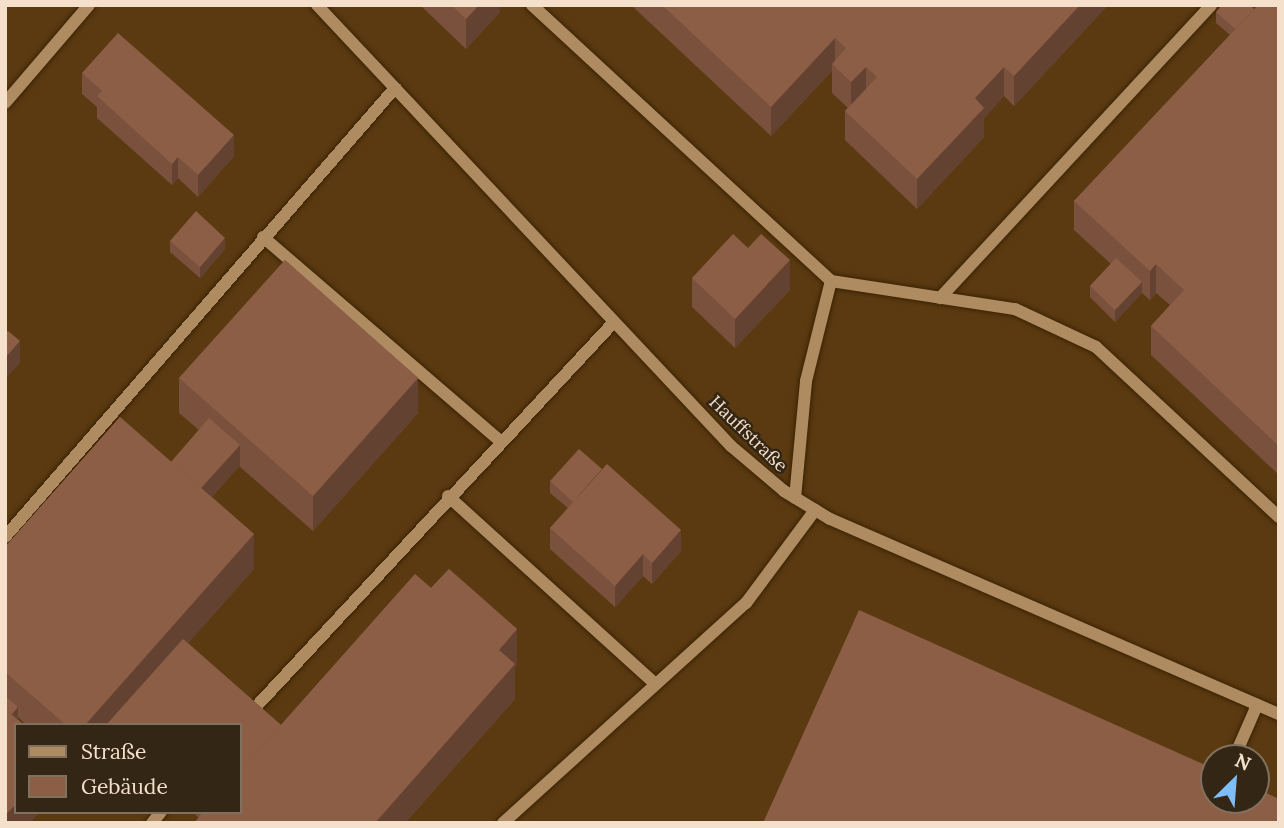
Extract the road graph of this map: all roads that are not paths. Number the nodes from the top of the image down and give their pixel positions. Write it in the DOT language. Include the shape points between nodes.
graph roads {
  1 [pos="89,5"];
  2 [pos="317,5"];
  3 [pos="532,5"];
  4 [pos="1211,5"];
  5 [pos="395,88"];
  6 [pos="5,103"];
  7 [pos="263,237"];
  8 [pos="831,281"];
  9 [pos="940,298"];
  10 [pos="614,322"];
  11 [pos="500,440"];
  12 [pos="449,496"];
  13 [pos="795,498"];
  14 [pos="815,510"];
  15 [pos="1279,517"];
  16 [pos="5,537"];
  17 [pos="654,682"];
  18 [pos="1257,705"];
  19 [pos="1279,714"];
  20 [pos="241,723"];
  21 [pos="1240,744"];
  22 [pos="503,823"];
  1 -- 6 [label="street"];
  2 -- 5 [label="street, Hauffstraße"];
  3 -- 8 [label="street"];
  4 -- 9 [label="street"];
  5 -- 7 [label="street"];
  5 -- 10 [label="street, Hauffstraße"];
  7 -- 11 [label="street"];
  7 -- 16 [label="street"];
  8 -- 9 [label="street"];
  8 -- 13 [label="street" via="806,381"];
  9 -- 15 [label="street" via="1015,309 1096,347"];
  10 -- 11 [label="street"];
  10 -- 13 [label="street, Hauffstraße" via="731,446"];
  11 -- 12 [label="street"];
  12 -- 17 [label="street"];
  12 -- 20 [label="street"];
  13 -- 14 [label="street, Hauffstraße"];
  14 -- 17 [label="street" via="746,603"];
  14 -- 18 [label="street, Hauffstraße"];
  17 -- 22 [label="street"];
  18 -- 19 [label="street, Hauffstraße"];
  18 -- 21 [label="street"];
}
